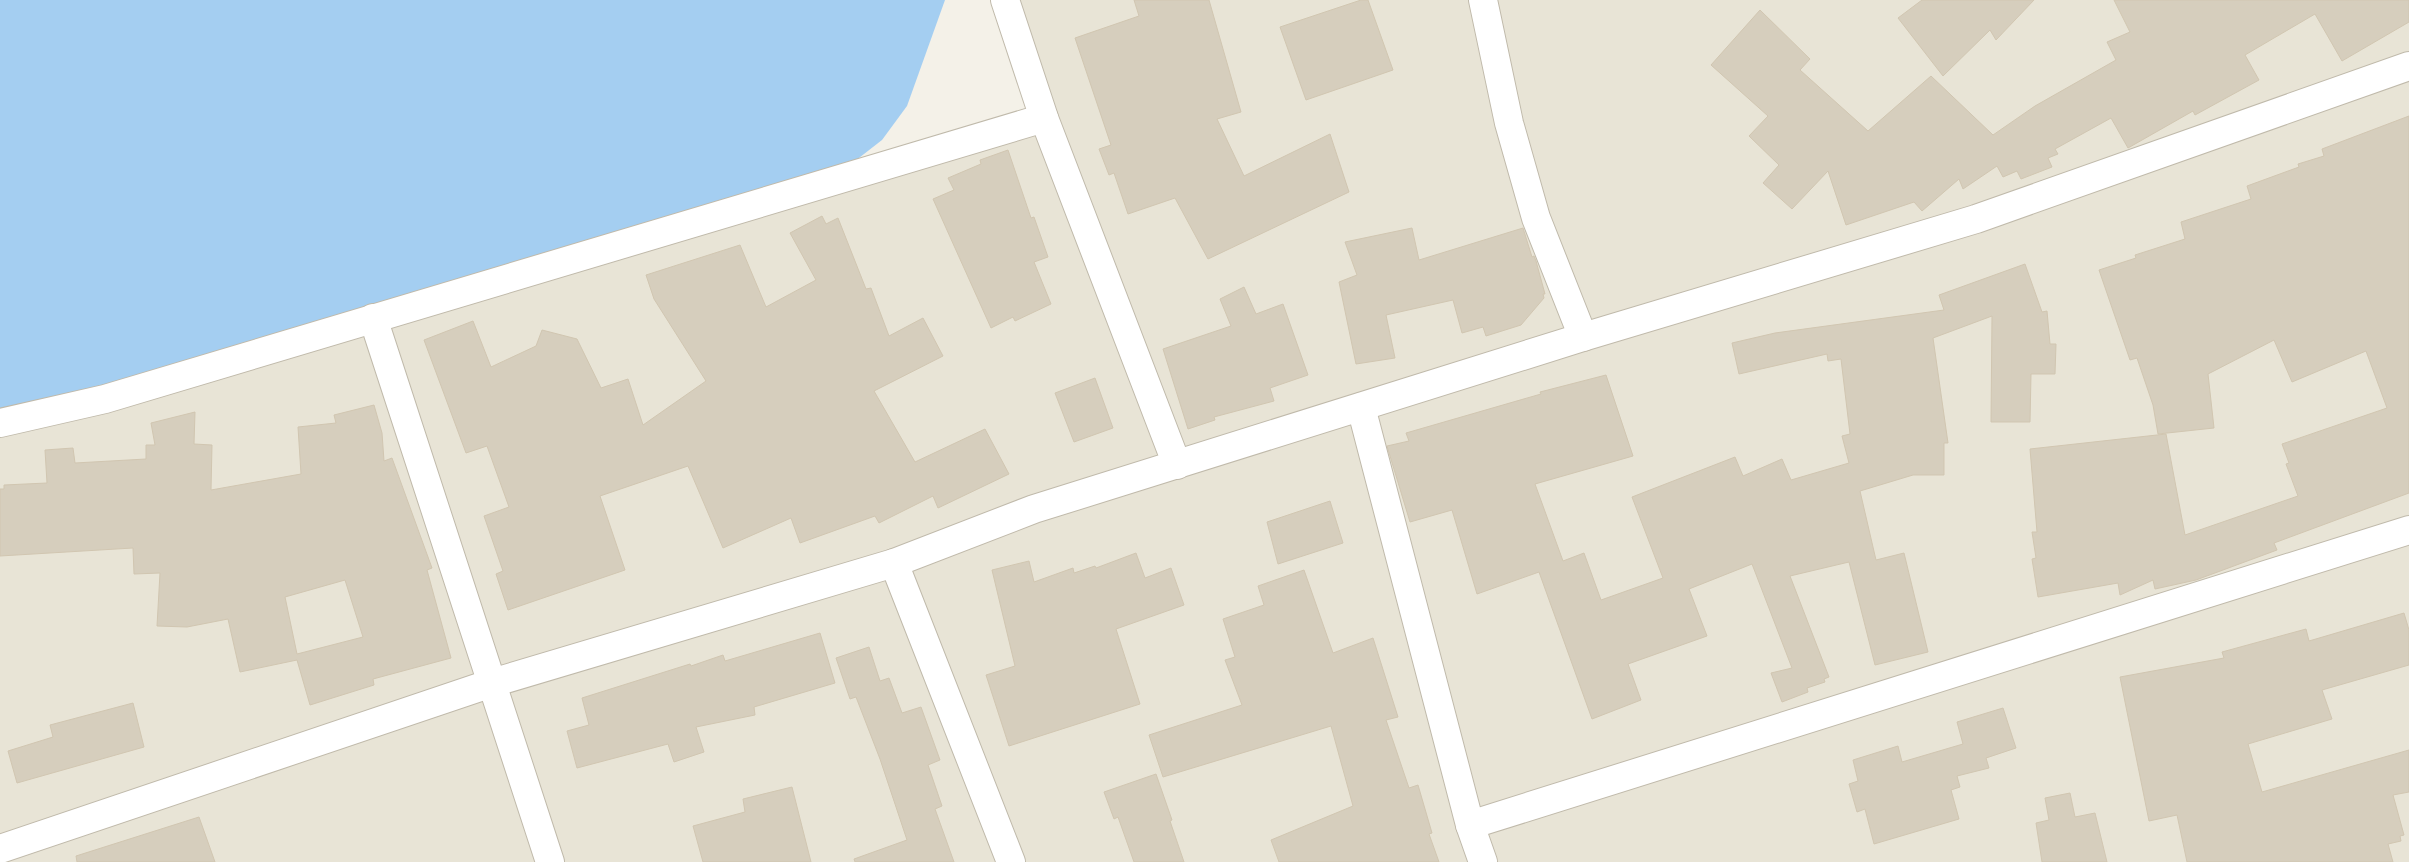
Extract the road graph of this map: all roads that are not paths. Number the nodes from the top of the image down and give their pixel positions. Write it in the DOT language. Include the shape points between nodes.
graph roads {
  1 [pos="1005,0"];
  2 [pos="1484,0"];
  3 [pos="2409,66"];
  4 [pos="1044,118"];
  5 [pos="373,318"];
  6 [pos="1582,337"];
  7 [pos="1360,407"];
  8 [pos="0,423"];
  9 [pos="1177,464"];
  10 [pos="2409,530"];
  11 [pos="894,563"];
  12 [pos="492,683"];
  13 [pos="1470,825"];
  14 [pos="0,849"];
  15 [pos="550,862"];
  16 [pos="1011,862"];
  17 [pos="1483,862"];
  1 -- 4 [label="street"];
  2 -- 6 [label="street" via="1509,122 1536,218"];
  3 -- 6 [label="street" via="1976,219"];
  4 -- 5 [label="street"];
  4 -- 9 [label="street"];
  5 -- 8 [label="street" via="105,399"];
  5 -- 12 [label="street"];
  6 -- 7 [label="street"];
  7 -- 9 [label="street"];
  7 -- 13 [label="street"];
  9 -- 11 [label="street" via="1034,509"];
  10 -- 13 [label="street"];
  11 -- 12 [label="street"];
  11 -- 16 [label="street"];
  12 -- 14 [label="street"];
  12 -- 15 [label="street"];
  13 -- 17 [label="street"];
}
